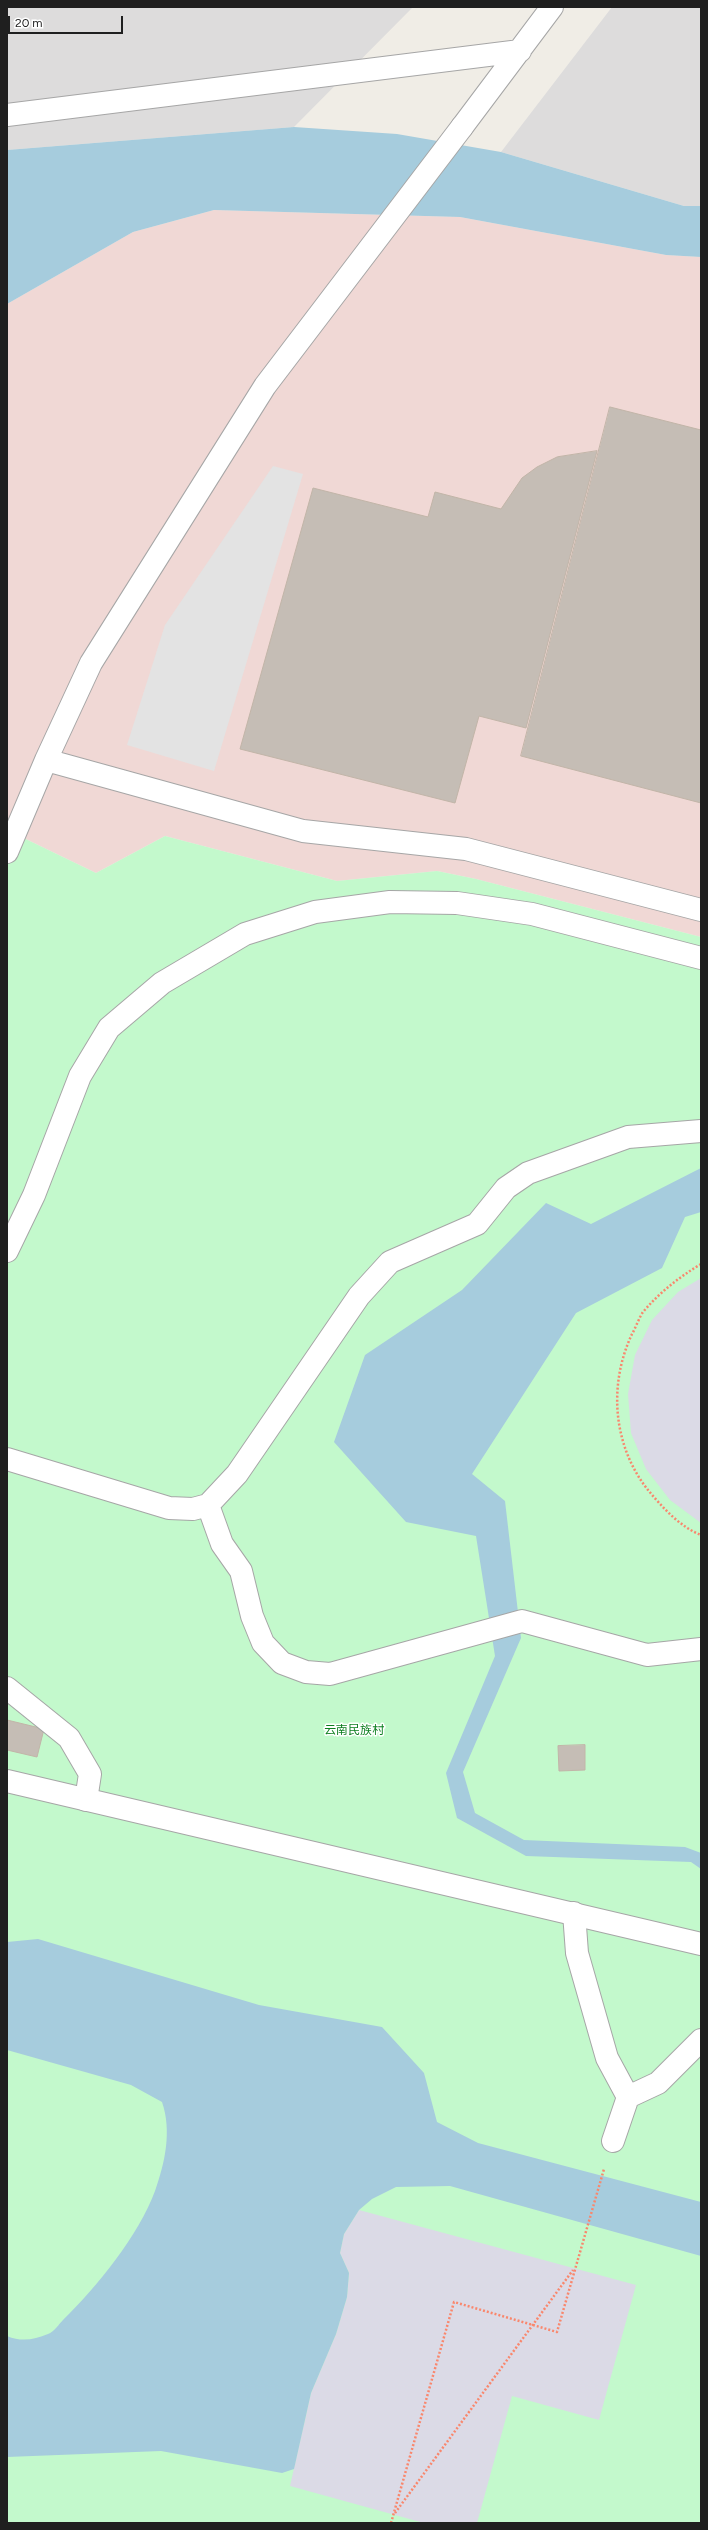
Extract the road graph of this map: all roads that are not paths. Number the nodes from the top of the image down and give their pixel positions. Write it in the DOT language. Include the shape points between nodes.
graph roads {
  1 [pos="552,7"];
  2 [pos="520,51"];
  3 [pos="7,115"];
  4 [pos="46,760"];
  5 [pos="7,852"];
  6 [pos="701,910"];
  7 [pos="701,958"];
  8 [pos="701,1131"];
  9 [pos="7,1251"];
  10 [pos="7,1459"];
  11 [pos="208,1505"];
  12 [pos="701,1649"];
  13 [pos="7,1688"];
  14 [pos="7,1781"];
  15 [pos="86,1800"];
  16 [pos="574,1913"];
  17 [pos="701,1944"];
  18 [pos="701,2040"];
  19 [pos="628,2097"];
  20 [pos="613,2140"];
  1 -- 2 [label="street"];
  2 -- 3 [label="street"];
  2 -- 4 [label="street" via="261,393 91,663"];
  4 -- 5 [label="street"];
  4 -- 6 [label="street" via="303,831 466,849"];
  7 -- 9 [label="street" via="532,914 457,903 390,902 315,912 245,934 162,982 109,1028 80,1076 34,1195"];
  8 -- 11 [label="street" via="628,1137 528,1173 506,1188 477,1224 390,1262 359,1296 237,1474"];
  10 -- 11 [label="street" via="169,1508 193,1509"];
  11 -- 12 [label="street" via="222,1544 241,1571 252,1616 263,1643 282,1663 306,1672 330,1674 522,1621 647,1654"];
  13 -- 15 [label="street" via="69,1738 90,1774"];
  14 -- 15 [label="street"];
  15 -- 16 [label="street"];
  16 -- 17 [label="street"];
  16 -- 19 [label="street" via="577,1953 602,2043 607,2058"];
  18 -- 19 [label="street" via="658,2083"];
  19 -- 20 [label="street"];
}
